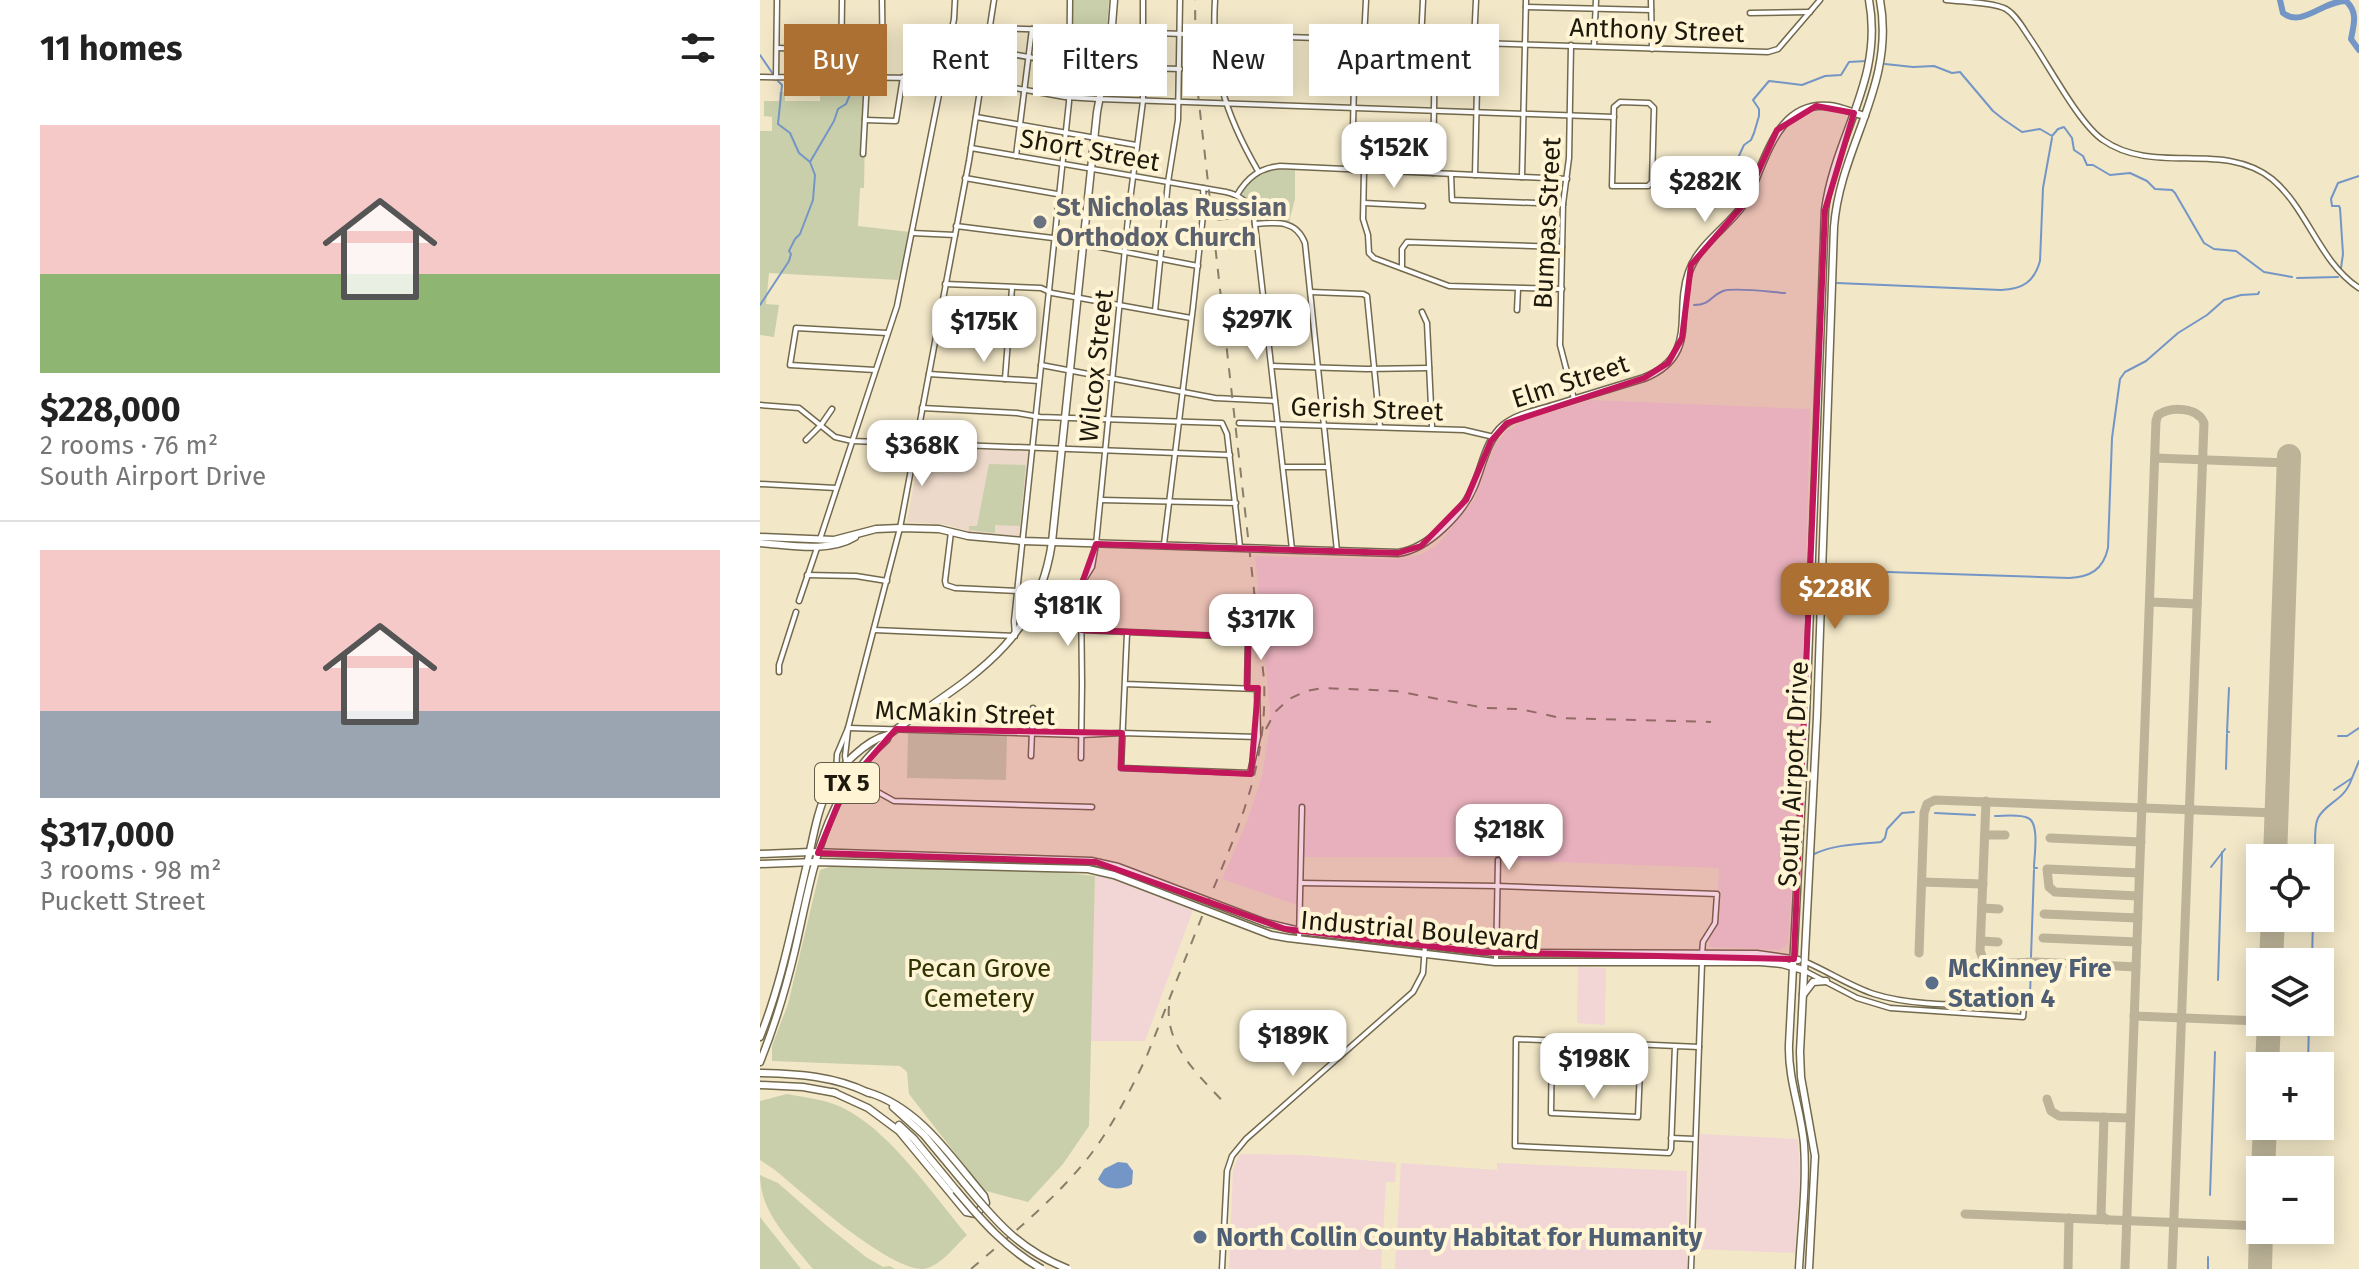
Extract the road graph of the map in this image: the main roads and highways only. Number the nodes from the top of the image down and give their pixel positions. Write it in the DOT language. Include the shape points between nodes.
graph roads {
  1 [pos="1114,0"];
  2 [pos="1869,0"];
  3 [pos="1880,0"];
  4 [pos="1854,113"];
  5 [pos="1865,116"];
  6 [pos="760,537"];
  7 [pos="1052,542"];
  8 [pos="760,543"];
  9 [pos="819,543"];
  10 [pos="1806,716"];
  11 [pos="1817,717"];
  12 [pos="888,735"];
  13 [pos="846,750"];
  14 [pos="858,752"];
  15 [pos="846,762"];
  16 [pos="830,785"];
  17 [pos="835,806"];
  18 [pos="814,853"];
  19 [pos="760,854"];
  20 [pos="932,856"];
  21 [pos="958,857"];
  22 [pos="812,862"];
  23 [pos="1001,863"];
  24 [pos="1012,863"];
  25 [pos="760,864"];
  26 [pos="933,865"];
  27 [pos="958,865"];
  28 [pos="1158,883"];
  29 [pos="1157,891"];
  30 [pos="1187,893"];
  31 [pos="798,918"];
  32 [pos="1601,954"];
  33 [pos="1702,954"];
  34 [pos="1496,958"];
  35 [pos="1601,962"];
  36 [pos="1702,963"];
  37 [pos="1794,963"];
  38 [pos="1803,966"];
  39 [pos="1826,981"];
  40 [pos="1801,998"];
  41 [pos="760,1037"];
  42 [pos="1789,1049"];
  43 [pos="1800,1049"];
  44 [pos="762,1058"];
  45 [pos="760,1073"];
  46 [pos="781,1073"];
  47 [pos="760,1086"];
  48 [pos="833,1092"];
  49 [pos="867,1092"];
  50 [pos="884,1101"];
  51 [pos="878,1110"];
  52 [pos="1801,1227"];
  53 [pos="1812,1228"];
  54 [pos="1042,1269"];
  55 [pos="1068,1269"];
  56 [pos="1799,1269"];
  57 [pos="1809,1269"];
  1 -- 7 [label="main road, TX 5" via="1094,138"];
  2 -- 4 [label="main road, South Airport Drive" via="1871,57"];
  3 -- 5 [label="main road, South Airport Drive" via="1882,59"];
  4 -- 5 [label="main road, Elm Street"];
  4 -- 7 [label="main road, Elm Street" via="1816,106 1781,126 1743,205 1691,265 1683,334 1661,369 1504,425 1469,497 1432,539 1417,548 1402,553"];
  4 -- 10 [label="main road, South Airport Drive" via="1825,210"];
  5 -- 11 [label="main road, South Airport Drive" via="1835,208"];
  6 -- 9 [label="main road"];
  7 -- 9 [label="main road, Elm Street" via="900,528"];
  7 -- 12 [label="main road, TX 5" via="1046,576 1015,636 985,666"];
  8 -- 9 [label="main road"];
  10 -- 11 [label="main road"];
  10 -- 37 [label="main road, South Airport Drive"];
  11 -- 38 [label="main road, South Airport Drive"];
  12 -- 14 [label="main road, TX 5"];
  12 -- 17 [label="main road, TX 5" via="853,774"];
  13 -- 14 [label="main road"];
  14 -- 15 [label="main road, TX 5"];
  15 -- 16 [label="main road, TX 5"];
  15 -- 17 [label="main road" via="850,773"];
  16 -- 17 [label="main road" via="825,807"];
  16 -- 18 [label="main road, TX 5"];
  17 -- 18 [label="main road, TX 5"];
  18 -- 19 [label="main road, Industrial Boulevard"];
  18 -- 20 [label="main road, Industrial Boulevard"];
  18 -- 22 [label="main road, TX 5"];
  20 -- 21 [label="main road, Industrial Boulevard"];
  20 -- 26 [label="main road"];
  21 -- 23 [label="main road, Industrial Boulevard"];
  21 -- 27 [label="main road"];
  22 -- 25 [label="main road, Industrial Boulevard"];
  22 -- 26 [label="main road, Industrial Boulevard"];
  22 -- 31 [label="main road, TX 5"];
  23 -- 24 [label="main road, Industrial Boulevard"];
  23 -- 27 [label="main road, Industrial Boulevard"];
  24 -- 28 [label="main road, Industrial Boulevard" via="1096,862"];
  24 -- 29 [label="main road, Industrial Boulevard" via="1094,870"];
  26 -- 27 [label="main road, Industrial Boulevard"];
  28 -- 29 [label="main road"];
  28 -- 30 [label="main road, Industrial Boulevard"];
  29 -- 30 [label="main road" via="1181,897"];
  29 -- 34 [label="main road, Industrial Boulevard" via="1271,935 1425,955"];
  30 -- 34 [label="main road, Industrial Boulevard" via="1300,931"];
  31 -- 41 [label="main road, TX 5"];
  31 -- 44 [label="main road, TX 5" via="783,998"];
  32 -- 33 [label="main road, Industrial Boulevard"];
  32 -- 34 [label="main road, Industrial Boulevard"];
  32 -- 35 [label="main road"];
  33 -- 36 [label="main road"];
  33 -- 37 [label="main road, Industrial Boulevard" via="1761,954"];
  34 -- 35 [label="main road, Industrial Boulevard"];
  35 -- 36 [label="main road, Industrial Boulevard"];
  36 -- 37 [label="main road, Industrial Boulevard"];
  37 -- 38 [label="main road, Industrial Boulevard"];
  37 -- 42 [label="main road, South Airport Drive"];
  38 -- 40 [label="main road, South Airport Drive"];
  39 -- 40 [label="main road" via="1810,984"];
  40 -- 43 [label="main road, South Airport Drive"];
  42 -- 43 [label="main road"];
  42 -- 52 [label="main road, South Airport Drive" via="1804,1146"];
  43 -- 53 [label="main road, South Airport Drive" via="1814,1141"];
  44 -- 46 [label="main road" via="768,1068"];
  45 -- 46 [label="main road"];
  46 -- 49 [label="main road" via="825,1077"];
  47 -- 48 [label="main road"];
  48 -- 49 [label="main road" via="868,1108 899,1131 966,1212 976,1214 984,1207 984,1196 925,1127 894,1103"];
  48 -- 51 [label="main road"];
  49 -- 50 [label="main road"];
  50 -- 51 [label="main road"];
  50 -- 55 [label="main road, bridge" via="919,1129 1013,1238"];
  51 -- 54 [label="main road, bridge" via="914,1139 1001,1240"];
  52 -- 53 [label="main road"];
  52 -- 56 [label="main road, South Airport Drive"];
  53 -- 57 [label="main road, South Airport Drive"];
}
